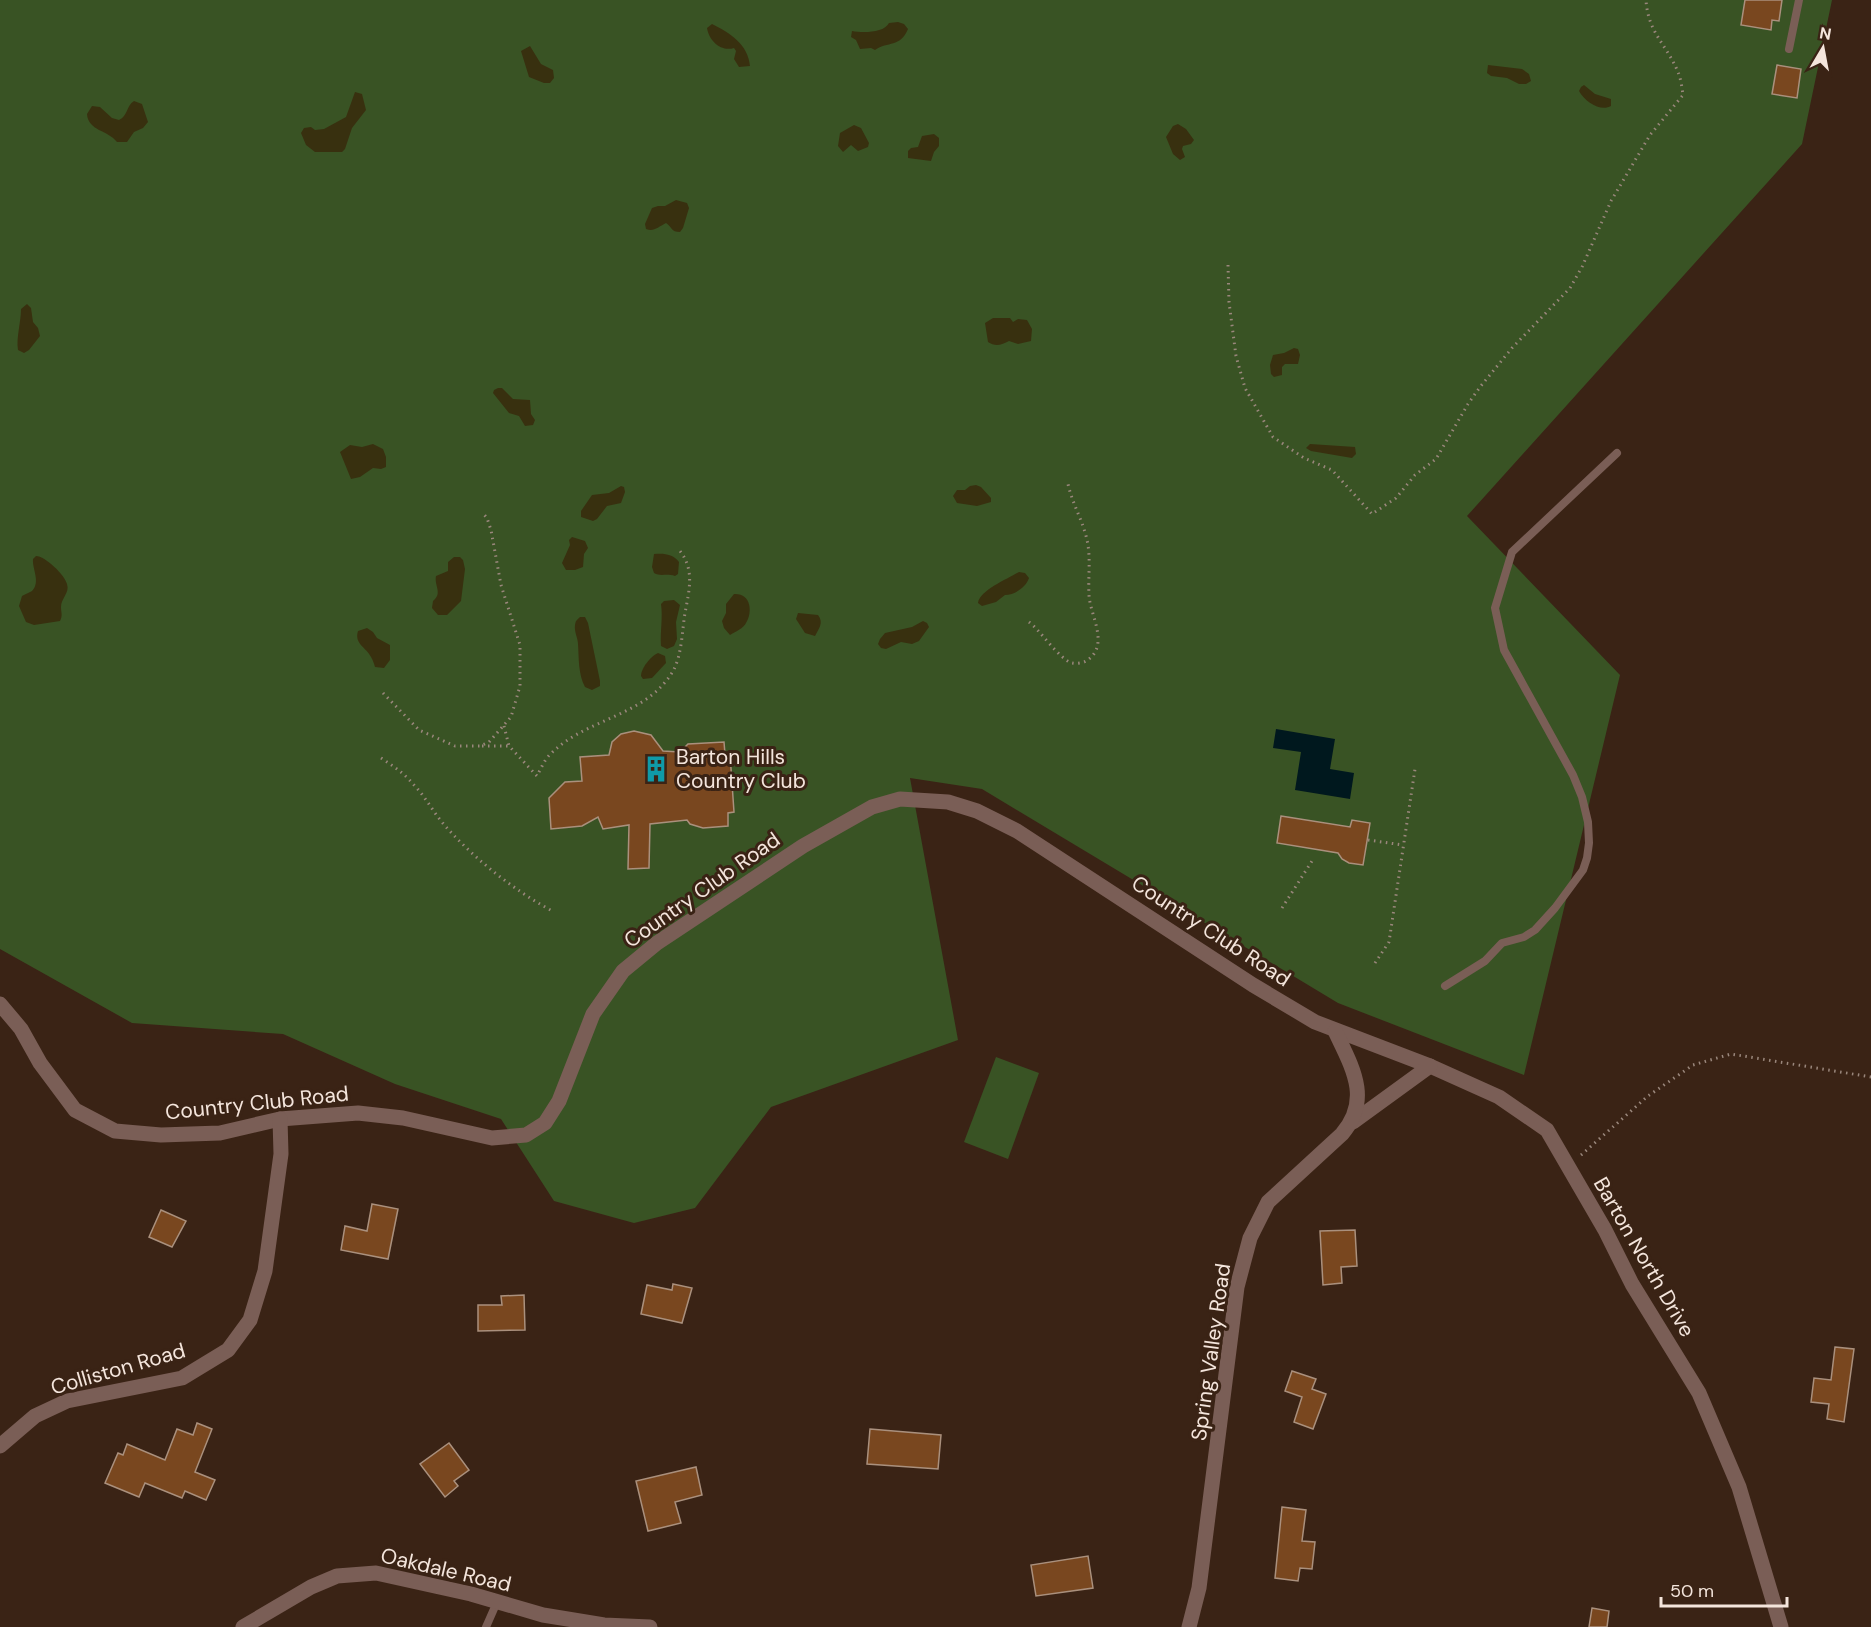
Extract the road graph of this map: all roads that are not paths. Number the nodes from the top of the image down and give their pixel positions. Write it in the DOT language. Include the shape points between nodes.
graph roads {
  1 [pos="1799,0"];
  2 [pos="1789,49"];
  3 [pos="1617,453"];
  4 [pos="1445,986"];
  5 [pos="0,1004"];
  6 [pos="1335,1031"];
  7 [pos="1430,1066"];
  8 [pos="280,1119"];
  9 [pos="1353,1122"];
  10 [pos="0,1446"];
  11 [pos="497,1602"];
  12 [pos="243,1627"];
  13 [pos="486,1627"];
  14 [pos="650,1627"];
  15 [pos="1189,1627"];
  16 [pos="1781,1627"];
  1 -- 2 [label="lane"];
  3 -- 4 [label="lane" via="1512,552 1495,608 1504,650 1582,797 1589,843 1585,864 1535,930 1502,943 1485,961"];
  5 -- 8 [label="street, Country Club Road" via="75,1110 115,1131 161,1135 220,1132"];
  6 -- 7 [label="street, Barton North Drive"];
  6 -- 8 [label="street, Country Club Road" via="1253,984 1017,831 948,802 900,799 872,807 803,846 657,943 623,971 593,1014 559,1101 546,1123 526,1135 492,1138 403,1118 358,1113"];
  6 -- 9 [label="street" via="1352,1066 1359,1094"];
  7 -- 9 [label="street, Spring Valley Road"];
  7 -- 16 [label="street, Barton North Drive" via="1499,1097 1547,1130 1632,1284 1699,1393 1739,1487"];
  8 -- 10 [label="street, Colliston Road" via="281,1154 265,1271 250,1320 228,1350 182,1378 67,1401 35,1416"];
  9 -- 15 [label="street, Spring Valley Road" via="1268,1202 1250,1238 1237,1287 1199,1588"];
  11 -- 12 [label="street, Oakdale Road" via="376,1573 337,1576"];
  11 -- 13 [label="lane"];
  11 -- 14 [label="street, Oakdale Road" via="543,1616"];
}
